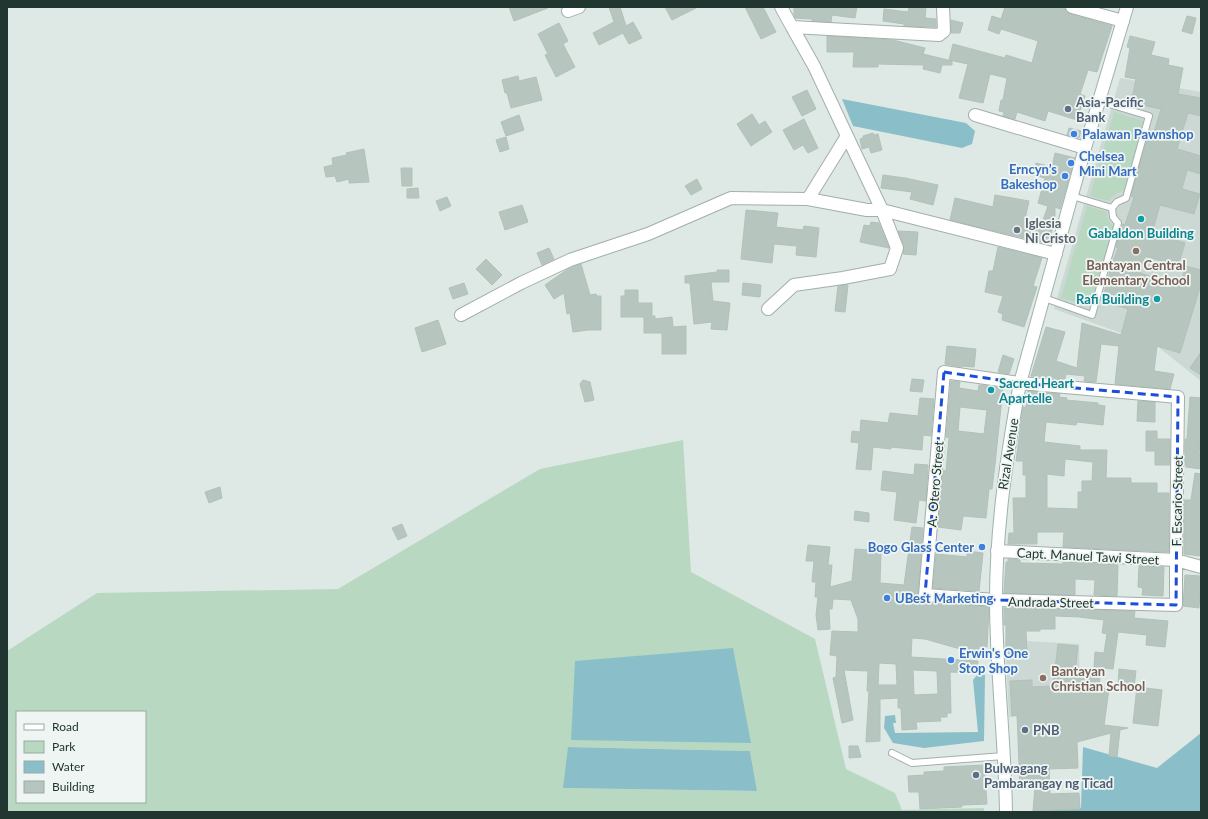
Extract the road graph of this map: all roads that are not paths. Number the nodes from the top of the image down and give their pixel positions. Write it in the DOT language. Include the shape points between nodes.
graph roads {
  1 [pos="781,7"];
  2 [pos="943,7"];
  3 [pos="1072,7"];
  4 [pos="1127,7"];
  5 [pos="1123,21"];
  6 [pos="792,27"];
  7 [pos="1099,101"];
  8 [pos="975,115"];
  9 [pos="847,136"];
  10 [pos="1085,148"];
  11 [pos="1072,196"];
  12 [pos="808,199"];
  13 [pos="1112,208"];
  14 [pos="882,210"];
  15 [pos="1056,254"];
  16 [pos="1044,298"];
  17 [pos="768,309"];
  18 [pos="462,315"];
  19 [pos="1020,383"];
  20 [pos="998,551"];
  21 [pos="1176,560"];
  22 [pos="1201,567"];
  23 [pos="925,595"];
  24 [pos="996,600"];
  25 [pos="1176,604"];
  26 [pos="892,753"];
  27 [pos="1004,756"];
  28 [pos="1006,812"];
  1 -- 6 [label="street"];
  2 -- 6 [label="street" via="944,31 939,34"];
  3 -- 5 [label="street"];
  4 -- 5 [label="street, Rizal Avenue"];
  5 -- 7 [label="street, Rizal Avenue"];
  6 -- 9 [label="street" via="814,66"];
  7 -- 10 [label="street, Rizal Avenue"];
  7 -- 13 [label="lane" via="1150,116 1126,198"];
  8 -- 10 [label="street"];
  9 -- 12 [label="street"];
  9 -- 14 [label="street"];
  10 -- 11 [label="street, Rizal Avenue"];
  11 -- 13 [label="lane"];
  11 -- 15 [label="street, Rizal Avenue"];
  12 -- 14 [label="street" via="867,210"];
  12 -- 18 [label="street" via="731,198 648,234 570,260"];
  13 -- 16 [label="lane" via="1113,217 1118,223 1092,315"];
  14 -- 15 [label="street"];
  14 -- 17 [label="street" via="897,248 890,269 794,285"];
  15 -- 16 [label="street, Rizal Avenue"];
  16 -- 19 [label="street, Rizal Avenue"];
  19 -- 20 [label="street, Rizal Avenue" via="1002,496"];
  19 -- 21 [label="street, F. Escario Street" via="1178,397"];
  19 -- 23 [label="street, A. Otero Street" via="944,372"];
  20 -- 21 [label="street, Capt. Manuel Tawi Street"];
  20 -- 24 [label="street, Rizal Avenue"];
  21 -- 22 [label="street, Capt. Manuel Tawi Street"];
  21 -- 25 [label="street, F. Escario Street"];
  23 -- 24 [label="street, Andrada Street"];
  24 -- 25 [label="street, Andrada Street"];
  24 -- 27 [label="street, Rizal Avenue"];
  26 -- 27 [label="lane" via="912,763"];
  27 -- 28 [label="street, Rizal Avenue"];
}
